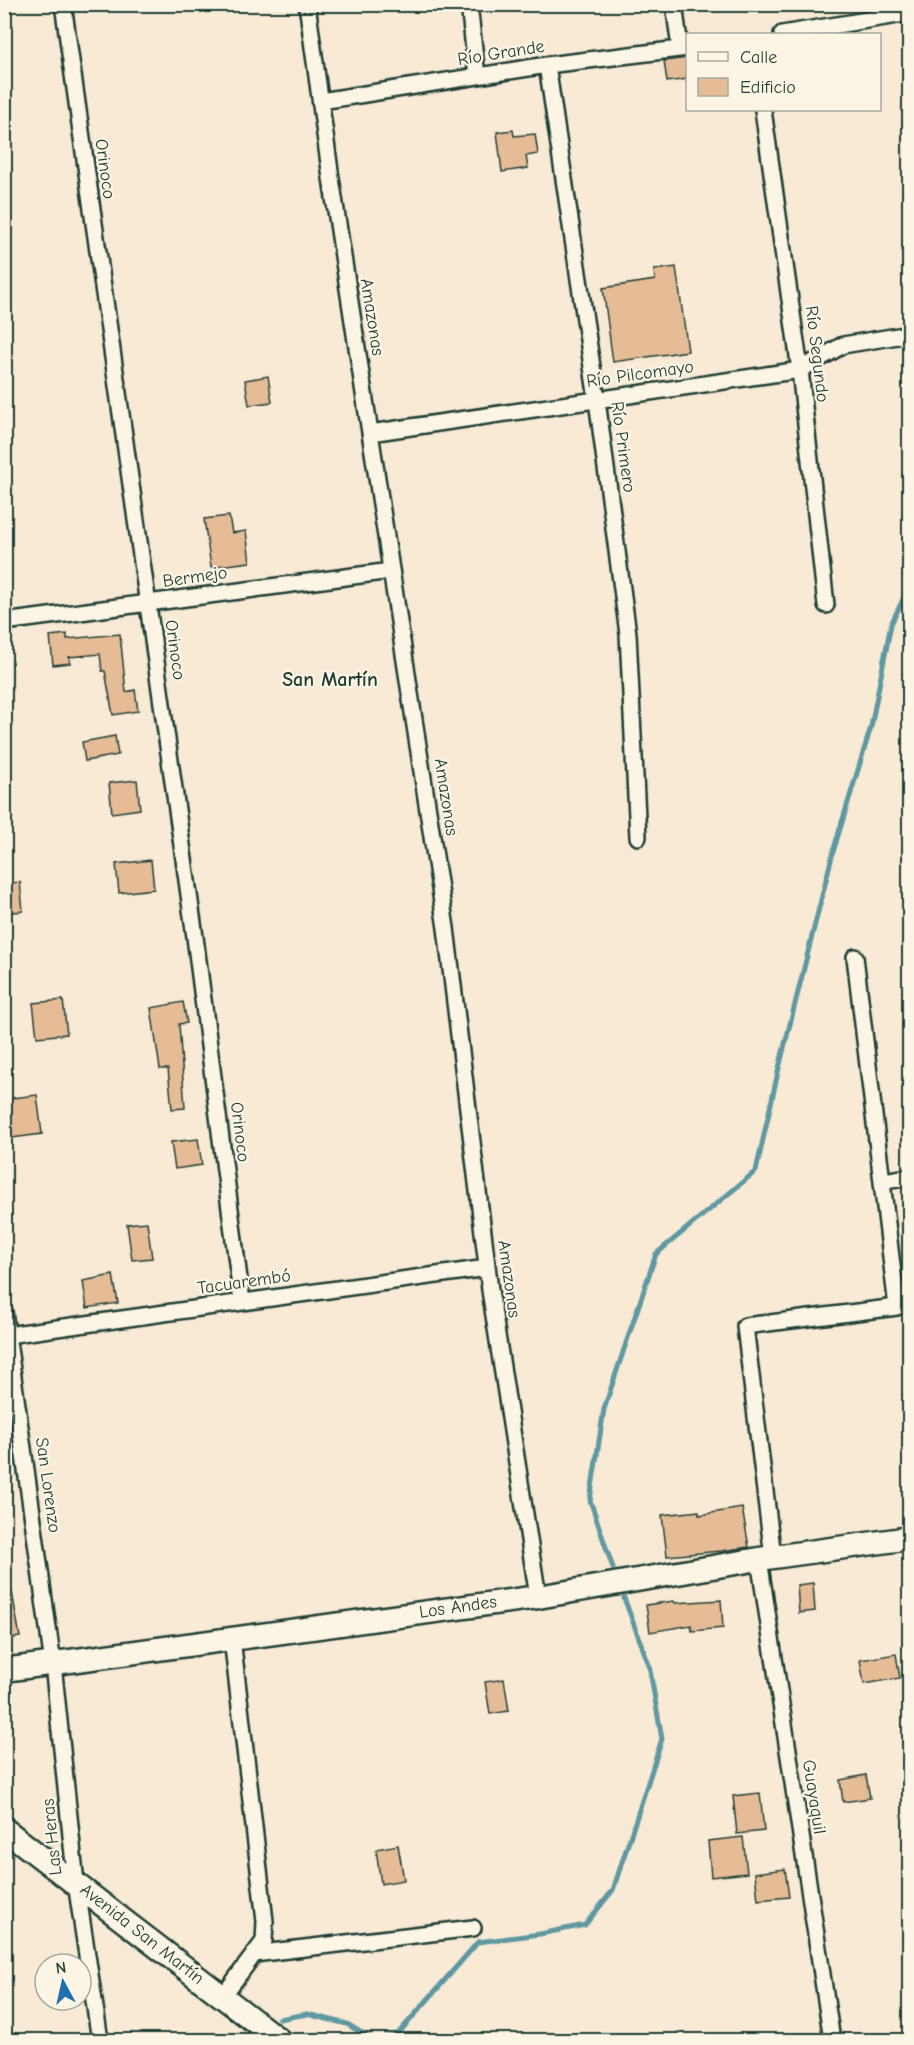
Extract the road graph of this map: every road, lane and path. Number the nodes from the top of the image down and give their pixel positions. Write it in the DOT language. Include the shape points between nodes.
graph roads {
  1 [pos="63,4"];
  2 [pos="307,4"];
  3 [pos="469,4"];
  4 [pos="674,4"];
  5 [pos="909,13"];
  6 [pos="788,33"];
  7 [pos="684,48"];
  8 [pos="547,65"];
  9 [pos="477,76"];
  10 [pos="321,101"];
  11 [pos="763,111"];
  12 [pos="909,334"];
  13 [pos="800,370"];
  14 [pos="597,400"];
  15 [pos="370,434"];
  16 [pos="391,570"];
  17 [pos="149,603"];
  18 [pos="826,605"];
  19 [pos="4,622"];
  20 [pos="638,837"];
  21 [pos="855,957"];
  22 [pos="909,1177"];
  23 [pos="883,1180"];
  24 [pos="487,1268"];
  25 [pos="242,1302"];
  26 [pos="4,1312"];
  27 [pos="8,1335"];
  28 [pos="909,1538"];
  29 [pos="766,1558"];
  30 [pos="538,1597"];
  31 [pos="232,1638"];
  32 [pos="53,1664"];
  33 [pos="4,1670"];
  34 [pos="4,1829"];
  35 [pos="76,1884"];
  36 [pos="473,1928"];
  37 [pos="254,1954"];
  38 [pos="223,1996"];
  39 [pos="100,2040"];
  40 [pos="279,2040"];
  41 [pos="832,2040"];
  1 -- 17 [label="street, Orinoco"];
  2 -- 10 [label="street, Amazonas"];
  3 -- 9 [label="street"];
  4 -- 7 [label="street"];
  5 -- 6 [label="street"];
  7 -- 8 [label="street, Río Grande"];
  8 -- 9 [label="street, Río Grande"];
  8 -- 14 [label="street, Río Primero"];
  9 -- 10 [label="street, Río Grande"];
  10 -- 15 [label="street, Amazonas"];
  11 -- 13 [label="street, Río Segundo"];
  12 -- 13 [label="street, Río Pilcomayo" via="843,345"];
  13 -- 14 [label="street, Río Pilcomayo"];
  13 -- 18 [label="street, Río Segundo"];
  14 -- 15 [label="street, Río Pilcomayo"];
  14 -- 20 [label="street, Río Primero" via="628,634"];
  15 -- 16 [label="street, Amazonas"];
  16 -- 17 [label="street, Bermejo"];
  16 -- 24 [label="street, Amazonas" via="446,928"];
  17 -- 19 [label="street, Bermejo"];
  17 -- 25 [label="street, Orinoco"];
  21 -- 23 [label="street"];
  22 -- 23 [label="street"];
  23 -- 29 [label="street, Guayaquil" via="897,1307 746,1326"];
  24 -- 25 [label="street, Tacuarembó"];
  24 -- 30 [label="street, Amazonas"];
  25 -- 27 [label="street, Tacuarembó"];
  26 -- 27 [label="street, San Lorenzo"];
  27 -- 32 [label="street, San Lorenzo"];
  28 -- 29 [label="main road, Los Andes"];
  29 -- 30 [label="main road, Los Andes"];
  29 -- 41 [label="street, Guayaquil"];
  30 -- 31 [label="main road, Los Andes"];
  31 -- 32 [label="main road, Los Andes"];
  31 -- 37 [label="street" via="265,1921 264,1941"];
  32 -- 33 [label="main road, Los Andes"];
  32 -- 35 [label="street, Las Heras"];
  34 -- 35 [label="main road, Avenida San Martín"];
  35 -- 38 [label="main road, Avenida San Martín"];
  35 -- 39 [label="street, Las Heras"];
  36 -- 37 [label="street"];
  37 -- 38 [label="street"];
  38 -- 40 [label="main road, Avenida San Martín"];
}
